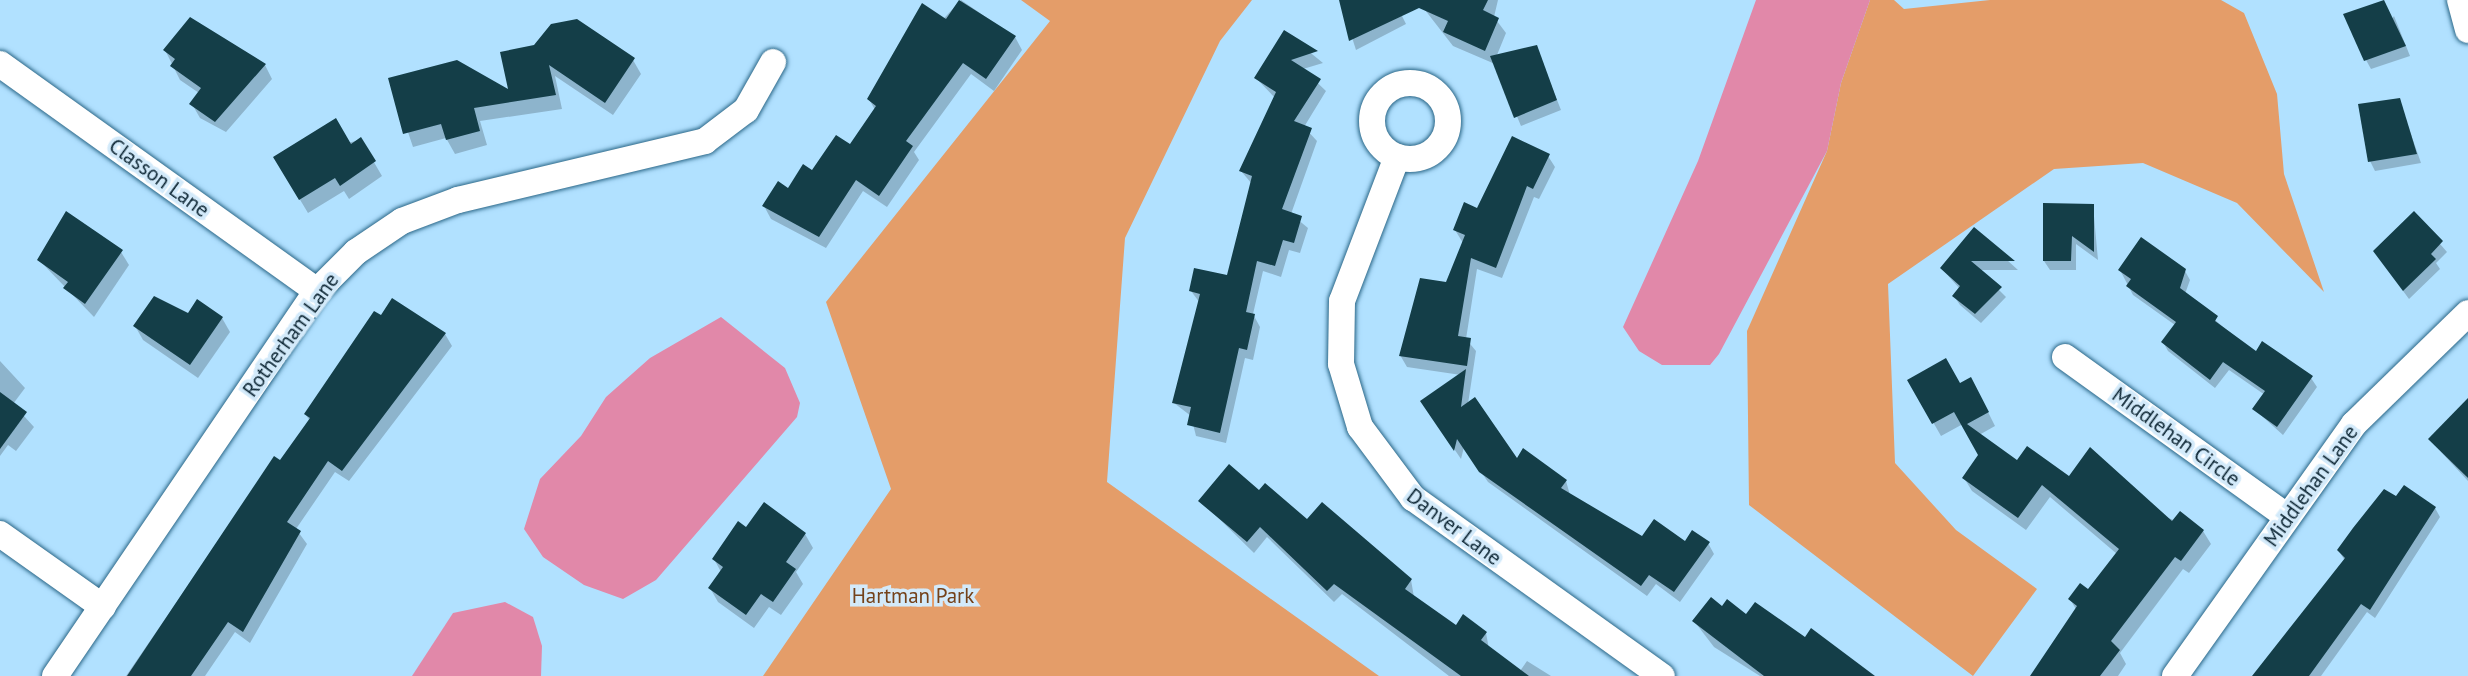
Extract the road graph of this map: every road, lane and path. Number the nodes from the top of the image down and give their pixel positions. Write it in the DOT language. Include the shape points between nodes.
graph roads {
  1 [pos="2460,0"];
  2 [pos="2468,30"];
  3 [pos="773,62"];
  4 [pos="0,64"];
  5 [pos="1397,157"];
  6 [pos="317,291"];
  7 [pos="2468,313"];
  8 [pos="2065,357"];
  9 [pos="2288,517"];
  10 [pos="0,534"];
  11 [pos="103,607"];
  12 [pos="55,676"];
  13 [pos="1662,676"];
  14 [pos="2175,676"];
  1 -- 2 [label="street"];
  3 -- 6 [label="street, Rotherham Lane" via="746,110 705,141 458,200 402,221 356,252"];
  4 -- 6 [label="street, Classon Lane"];
  5 -- 13 [label="street, Danver Lane" via="1342,301 1341,364 1360,427 1412,498"];
  6 -- 11 [label="street, Rotherham Lane"];
  7 -- 9 [label="street, Middlehan Lane" via="2354,425"];
  8 -- 9 [label="street, Middlehan Circle"];
  9 -- 14 [label="street, Middlehan Lane"];
  10 -- 11 [label="street"];
  11 -- 12 [label="street, Rotherham Lane"];
}
